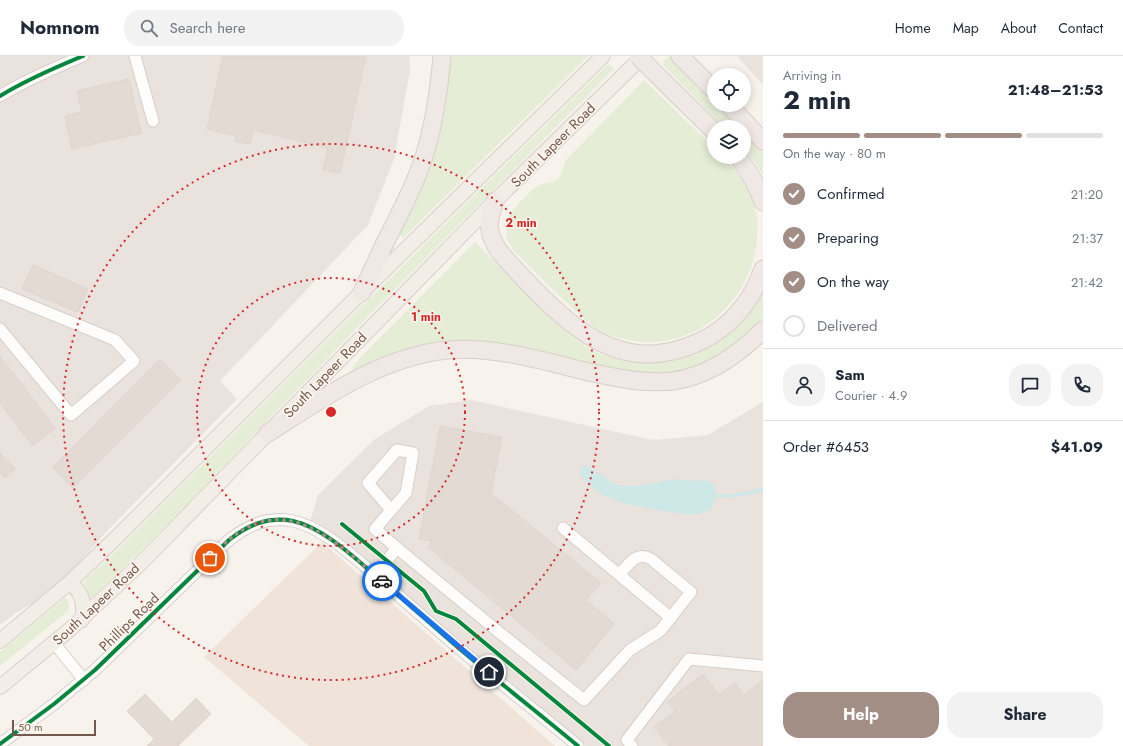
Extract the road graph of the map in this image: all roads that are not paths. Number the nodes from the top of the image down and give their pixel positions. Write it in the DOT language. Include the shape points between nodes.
graph roads {
  1 [pos="83,56"];
  2 [pos="135,56"];
  3 [pos="442,56"];
  4 [pos="603,56"];
  5 [pos="638,56"];
  6 [pos="643,56"];
  7 [pos="684,60"];
  8 [pos="707,83"];
  9 [pos="0,96"];
  10 [pos="736,112"];
  11 [pos="153,121"];
  12 [pos="707,124"];
  13 [pos="763,141"];
  14 [pos="743,164"];
  15 [pos="495,201"];
  16 [pos="763,202"];
  17 [pos="763,269"];
  18 [pos="362,292"];
  19 [pos="0,293"];
  20 [pos="0,330"];
  21 [pos="763,330"];
  22 [pos="268,433"];
  23 [pos="390,510"];
  24 [pos="563,528"];
  25 [pos="397,548"];
  26 [pos="375,575"];
  27 [pos="619,575"];
  28 [pos="69,583"];
  29 [pos="671,618"];
  30 [pos="82,620"];
  31 [pos="0,641"];
  32 [pos="54,643"];
  33 [pos="763,666"];
  34 [pos="84,680"];
  35 [pos="0,687"];
  36 [pos="0,744"];
  37 [pos="578,746"];
  38 [pos="632,746"];
  1 -- 9 [label="street" via="52,68"];
  2 -- 11 [label="street"];
  3 -- 18 [label="highway" via="435,112 423,160 405,204"];
  4 -- 18 [label="main road, South Lapeer Road"];
  5 -- 12 [label="highway, bridge"];
  6 -- 15 [label="main road, South Lapeer Road"];
  7 -- 8 [label="highway"];
  10 -- 13 [label="highway"];
  14 -- 16 [label="highway" via="758,187"];
  15 -- 17 [label="highway" via="490,218 490,234 499,252 574,326 601,343 628,352 665,353 708,338 743,307 760,279"];
  15 -- 22 [label="main road, South Lapeer Road"];
  18 -- 28 [label="main road, South Lapeer Road"];
  19 -- 20 [label="street" via="115,340 134,361 71,415"];
  21 -- 22 [label="highway" via="722,364 688,377 661,382 617,378 488,350 448,350 416,356 384,366 342,387"];
  22 -- 30 [label="main road, South Lapeer Road"];
  23 -- 23 [label="street" via="406,493 413,453 397,450 368,483"];
  23 -- 25 [label="street" via="375,528"];
  24 -- 27 [label="street"];
  25 -- 26 [label="street"];
  25 -- 29 [label="street" via="584,700 630,650 660,632"];
  26 -- 34 [label="street, Phillips Road" via="315,529 294,521 283,520 253,524 229,540"];
  26 -- 37 [label="street, Phillips Road"];
  27 -- 29 [label="street"];
  27 -- 29 [label="street" via="639,556 657,563 691,592"];
  28 -- 30 [label="main road" via="82,597"];
  28 -- 31 [label="main road, South Lapeer Road"];
  30 -- 32 [label="main road, South Lapeer Road"];
  32 -- 34 [label="street"];
  32 -- 35 [label="main road, South Lapeer Road"];
  33 -- 38 [label="street" via="689,659 627,740"];
  34 -- 36 [label="street, Phillips Road"];
}
